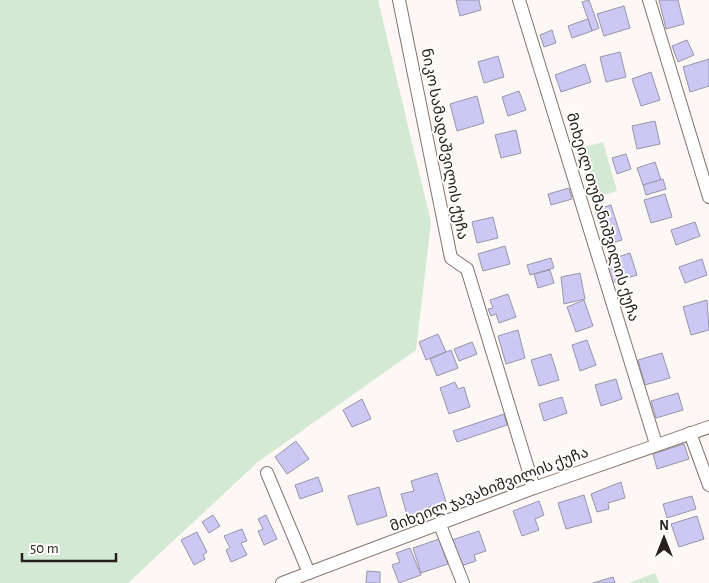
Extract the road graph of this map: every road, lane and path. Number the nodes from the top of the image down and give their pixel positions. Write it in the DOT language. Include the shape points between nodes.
graph roads {
  1 [pos="399,0"];
  2 [pos="519,0"];
  3 [pos="649,0"];
  4 [pos="709,197"];
  5 [pos="709,427"];
  6 [pos="690,433"];
  7 [pos="656,444"];
  8 [pos="267,473"];
  9 [pos="709,484"];
  10 [pos="534,488"];
  11 [pos="440,525"];
  12 [pos="309,573"];
  13 [pos="282,583"];
  14 [pos="464,583"];
  1 -- 10 [label="street, ნიკო სამადაშვილის ქუჩა" via="451,258 466,270"];
  2 -- 7 [label="street, მიხეილ თუმანიშვილის ქუჩა"];
  3 -- 4 [label="street"];
  5 -- 6 [label="street, მიხეილ ჯავახიშვილის ქუჩა"];
  6 -- 7 [label="street, მიხეილ ჯავახიშვილის ქუჩა"];
  6 -- 9 [label="street"];
  7 -- 10 [label="street, მიხეილ ჯავახიშვილის ქუჩა"];
  8 -- 12 [label="street"];
  10 -- 11 [label="street, მიხეილ ჯავახიშვილის ქუჩა"];
  11 -- 12 [label="street, მიხეილ ჯავახიშვილის ქუჩა"];
  11 -- 14 [label="street"];
  12 -- 13 [label="street, მიხეილ ჯავახიშვილის ქუჩა"];
}
